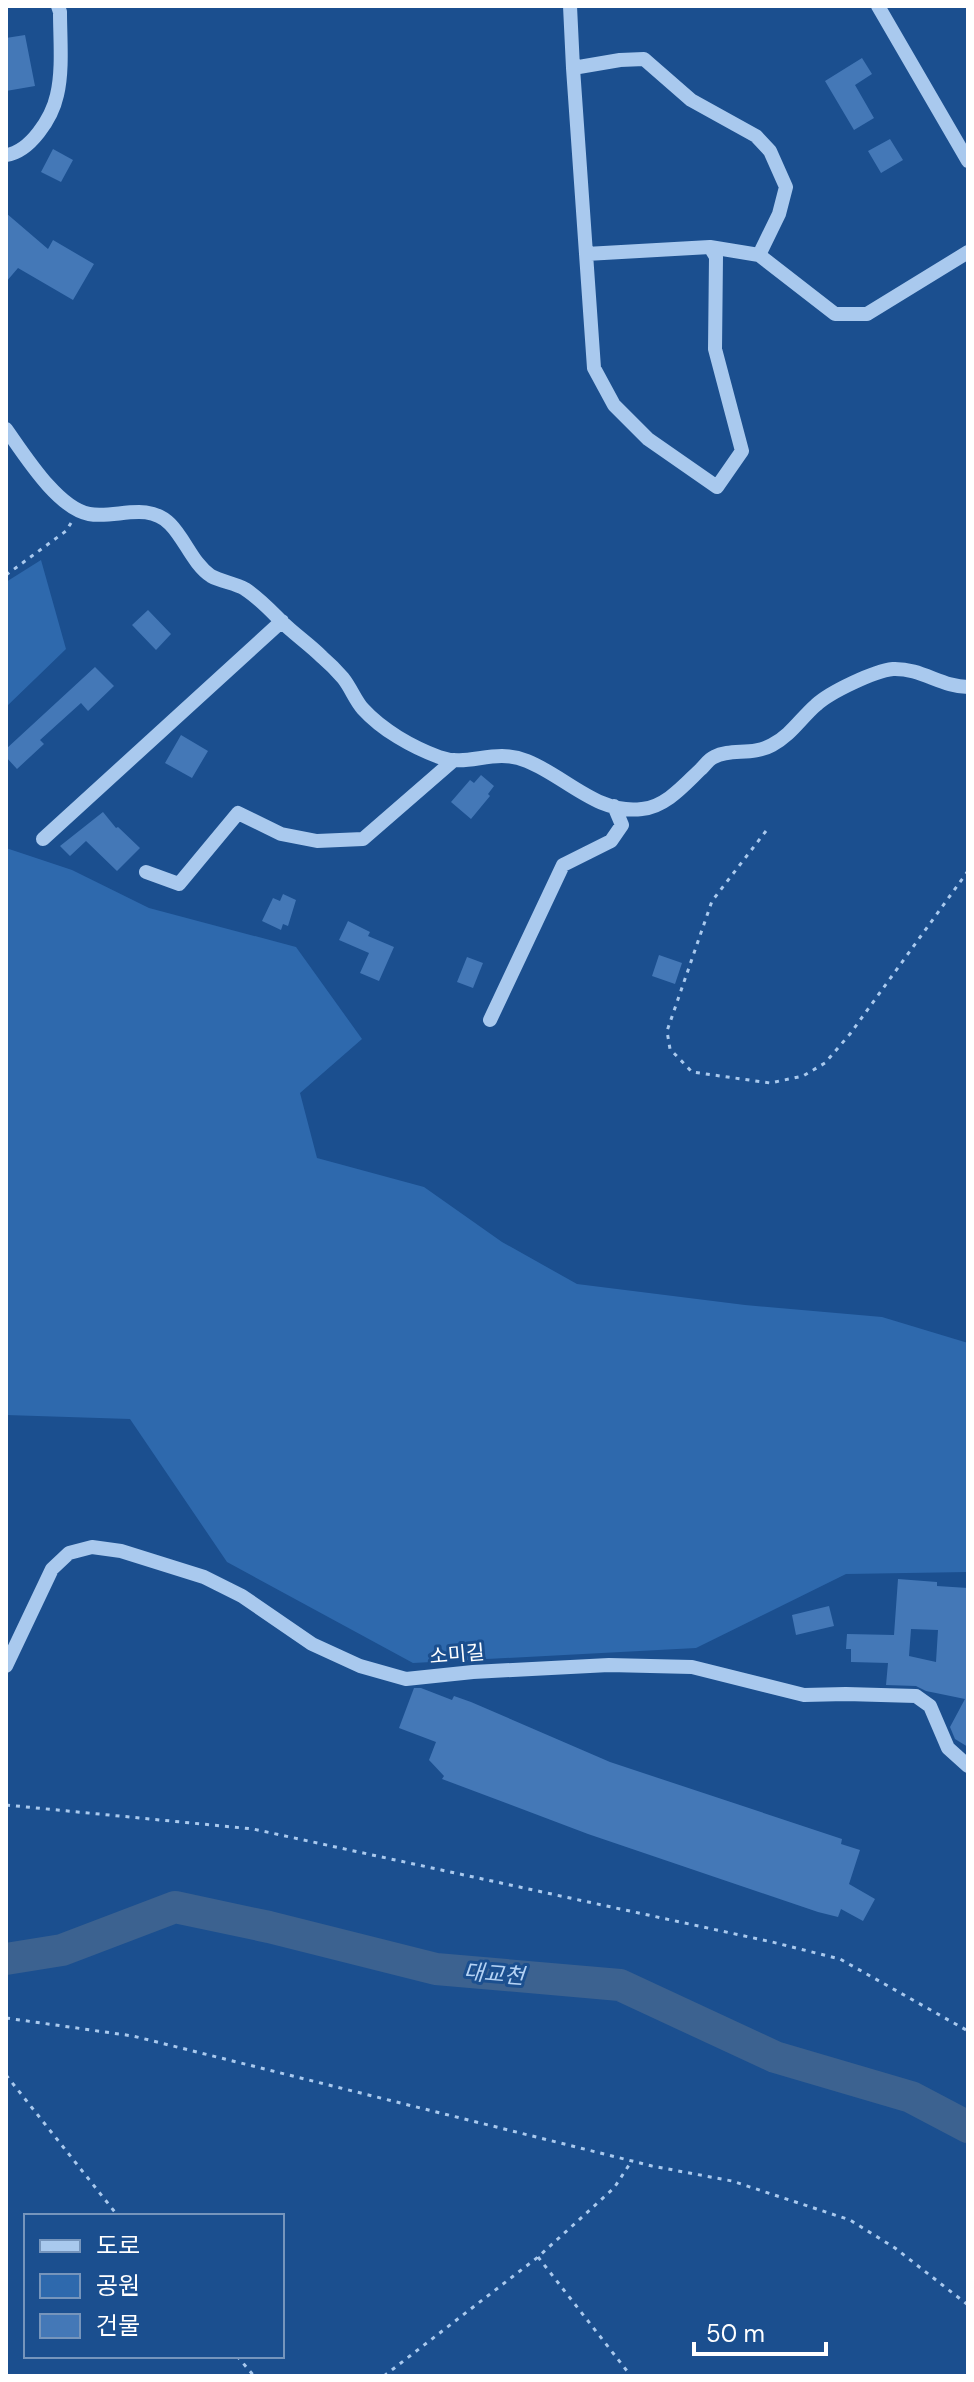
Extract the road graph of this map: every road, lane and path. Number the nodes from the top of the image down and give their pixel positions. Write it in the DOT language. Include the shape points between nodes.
graph roads {
  1 [pos="58,6"];
  2 [pos="570,6"];
  3 [pos="878,6"];
  4 [pos="573,68"];
  5 [pos="6,155"];
  6 [pos="968,161"];
  7 [pos="710,247"];
  8 [pos="968,252"];
  9 [pos="586,254"];
  10 [pos="759,255"];
  11 [pos="6,429"];
  12 [pos="79,509"];
  13 [pos="6,575"];
  14 [pos="282,621"];
  15 [pos="968,687"];
  16 [pos="454,760"];
  17 [pos="614,806"];
  18 [pos="766,831"];
  19 [pos="43,839"];
  20 [pos="968,871"];
  21 [pos="146,872"];
  22 [pos="490,1020"];
  23 [pos="6,1666"];
  24 [pos="968,1766"];
  25 [pos="6,1805"];
  26 [pos="6,2018"];
  27 [pos="968,2031"];
  28 [pos="6,2075"];
  29 [pos="632,2160"];
  30 [pos="116,2214"];
  31 [pos="538,2257"];
  32 [pos="968,2305"];
  33 [pos="239,2358"];
  34 [pos="254,2376"];
  35 [pos="384,2376"];
  36 [pos="631,2376"];
  1 -- 5 [label="street" via="57,96 38,135 16,154"];
  2 -- 4 [label="street"];
  3 -- 6 [label="street"];
  4 -- 9 [label="street"];
  4 -- 10 [label="street" via="644,59 691,100 756,136 770,151 786,187"];
  7 -- 9 [label="street"];
  7 -- 9 [label="street" via="716,257 715,349 742,451 717,487 648,439 614,405 594,368"];
  7 -- 10 [label="street"];
  8 -- 10 [label="street" via="867,314 835,314"];
  11 -- 12 [label="street" via="65,502"];
  12 -- 13 [label="path" via="66,531"];
  12 -- 14 [label="street" via="88,514 153,514 170,523 210,576 242,587"];
  14 -- 16 [label="street" via="343,678 379,724 413,745"];
  14 -- 19 [label="street"];
  15 -- 17 [label="street" via="915,670 889,669 820,701 770,747 713,757 663,801 645,809"];
  16 -- 17 [label="street" via="511,755"];
  16 -- 21 [label="street" via="363,839 317,841 281,834 238,813 179,884"];
  17 -- 22 [label="street" via="622,825 611,841 563,865"];
  18 -- 20 [label="path" via="712,901 667,1031 670,1049 692,1072 770,1083 803,1076 825,1063"];
  23 -- 24 [label="street, 소미길" via="52,1569 69,1553 92,1547 204,1577 312,1644 406,1679 593,1666 692,1667 804,1695 916,1696 930,1706 948,1748"];
  25 -- 27 [label="path" via="253,1829 772,1942 840,1959"];
  26 -- 29 [label="path" via="133,2036"];
  28 -- 30 [label="path"];
  29 -- 31 [label="path" via="614,2188"];
  29 -- 32 [label="path" via="732,2181 850,2220"];
  31 -- 35 [label="path"];
  31 -- 36 [label="path"];
  33 -- 34 [label="path"];
}
